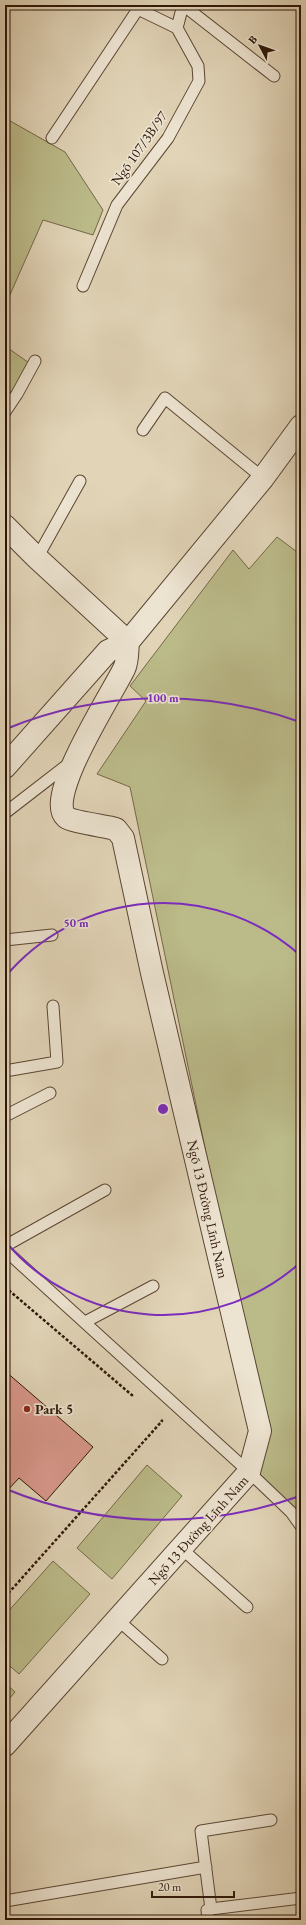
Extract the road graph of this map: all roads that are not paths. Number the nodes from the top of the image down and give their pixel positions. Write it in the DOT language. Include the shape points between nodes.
graph roads {
  1 [pos="183,5"];
  2 [pos="177,28"];
  3 [pos="274,76"];
  4 [pos="52,138"];
  5 [pos="83,286"];
  6 [pos="35,361"];
  7 [pos="5,412"];
  8 [pos="301,426"];
  9 [pos="143,430"];
  10 [pos="263,478"];
  11 [pos="80,480"];
  12 [pos="5,526"];
  13 [pos="37,558"];
  14 [pos="128,642"];
  15 [pos="75,759"];
  16 [pos="5,766"];
  17 [pos="5,813"];
  18 [pos="52,935"];
  19 [pos="5,940"];
  20 [pos="53,1006"];
  21 [pos="5,1071"];
  22 [pos="50,1093"];
  23 [pos="5,1116"];
  24 [pos="105,1190"];
  25 [pos="5,1246"];
  26 [pos="5,1250"];
  27 [pos="153,1286"];
  28 [pos="85,1322"];
  29 [pos="249,1472"];
  30 [pos="301,1526"];
  31 [pos="182,1549"];
  32 [pos="247,1607"];
  33 [pos="118,1620"];
  34 [pos="162,1659"];
  35 [pos="5,1745"];
  36 [pos="271,1820"];
  37 [pos="206,1867"];
  38 [pos="301,1898"];
  39 [pos="5,1901"];
  40 [pos="210,1914"];
  1 -- 2 [label="lane"];
  1 -- 3 [label="lane"];
  2 -- 4 [label="lane" via="138,9"];
  2 -- 5 [label="lane, Ngõ 107/3B/97" via="198,66 199,82 168,138 117,205"];
  6 -- 7 [label="lane" via="18,394"];
  8 -- 10 [label="street"];
  9 -- 10 [label="lane" via="166,398"];
  10 -- 14 [label="street"];
  11 -- 13 [label="lane"];
  12 -- 13 [label="street"];
  13 -- 14 [label="street"];
  14 -- 15 [label="street, Ngõ 13 Đường Lĩnh Nam" via="125,667"];
  14 -- 16 [label="street" via="108,651"];
  15 -- 17 [label="lane"];
  15 -- 29 [label="street, Ngõ 13 Đường Lĩnh Nam" via="60,800 65,817 116,829 123,838 152,973 260,1431"];
  18 -- 19 [label="lane"];
  20 -- 21 [label="lane" via="57,1062"];
  22 -- 23 [label="lane"];
  24 -- 25 [label="lane"];
  26 -- 28 [label="lane"];
  27 -- 28 [label="lane"];
  28 -- 29 [label="lane"];
  29 -- 30 [label="lane"];
  29 -- 31 [label="street, Ngõ 13 Đường Lĩnh Nam"];
  31 -- 32 [label="lane"];
  31 -- 33 [label="street, Ngõ 13 Đường Lĩnh Nam"];
  33 -- 34 [label="lane"];
  33 -- 35 [label="street, Ngõ 13 Đường Lĩnh Nam"];
  36 -- 37 [label="lane" via="201,1831"];
  37 -- 39 [label="lane"];
  37 -- 40 [label="lane"];
  38 -- 40 [label="lane"];
}
